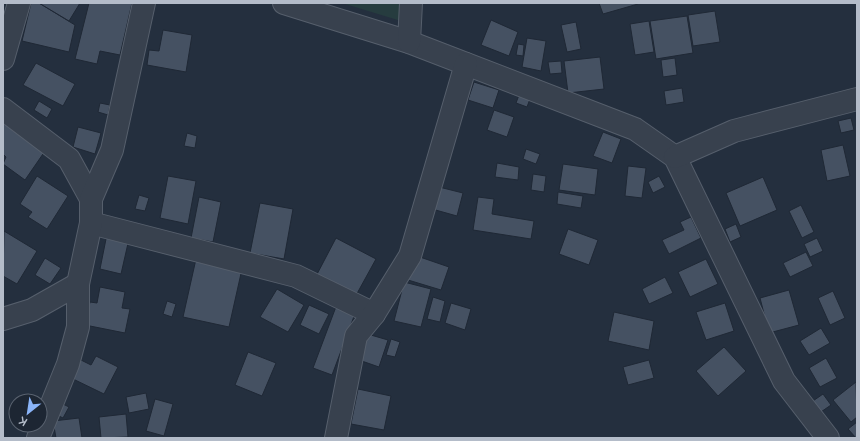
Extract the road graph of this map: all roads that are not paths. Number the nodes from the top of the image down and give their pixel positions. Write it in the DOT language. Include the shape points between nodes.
graph roads {
  1 [pos="19,3"];
  2 [pos="144,3"];
  3 [pos="284,3"];
  4 [pos="412,3"];
  5 [pos="409,42"];
  6 [pos="3,58"];
  7 [pos="466,64"];
  8 [pos="857,99"];
  9 [pos="3,109"];
  10 [pos="675,157"];
  11 [pos="91,200"];
  12 [pos="91,223"];
  13 [pos="78,284"];
  14 [pos="374,314"];
  15 [pos="3,319"];
  16 [pos="38,438"];
  17 [pos="336,438"];
  18 [pos="828,438"];
  1 -- 6 [label="street"];
  2 -- 11 [label="street" via="112,150"];
  3 -- 5 [label="street"];
  4 -- 5 [label="street"];
  5 -- 7 [label="street"];
  7 -- 10 [label="street" via="635,130"];
  7 -- 14 [label="street" via="410,256"];
  8 -- 10 [label="street" via="734,131"];
  9 -- 11 [label="street" via="69,160"];
  10 -- 18 [label="street" via="784,380"];
  11 -- 12 [label="street"];
  12 -- 13 [label="street"];
  12 -- 14 [label="street" via="296,276"];
  13 -- 15 [label="street" via="32,310"];
  13 -- 16 [label="street" via="78,327 68,364"];
  14 -- 17 [label="street" via="356,336"];
}
